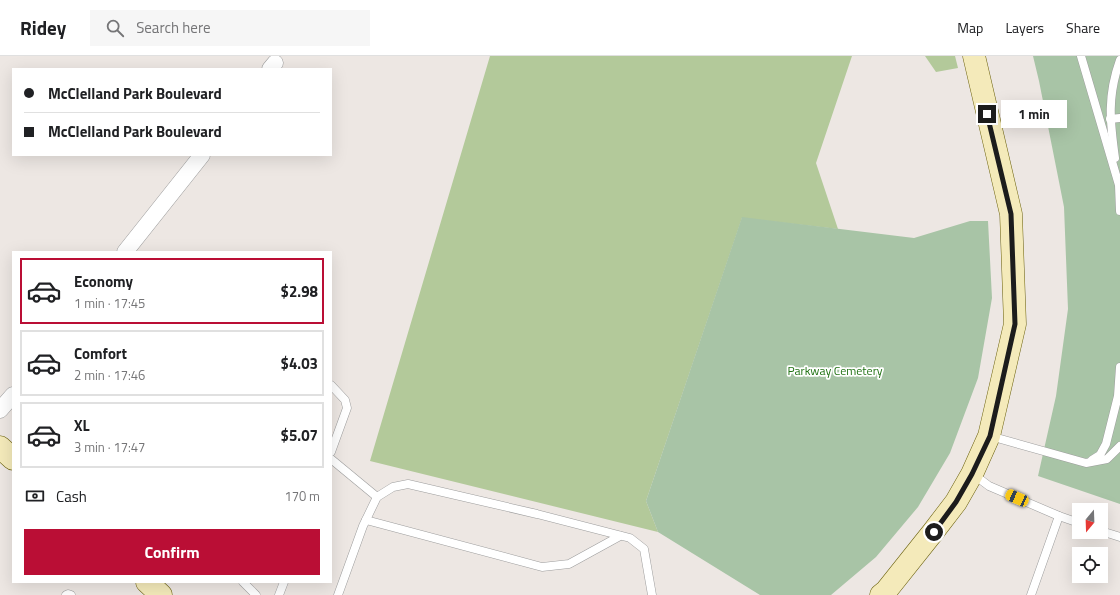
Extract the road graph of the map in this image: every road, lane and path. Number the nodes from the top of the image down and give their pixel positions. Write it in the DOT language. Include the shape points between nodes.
graph roads {
  1 [pos="974,56"];
  2 [pos="1081,56"];
  3 [pos="1120,60"];
  4 [pos="1120,118"];
  5 [pos="1110,119"];
  6 [pos="201,156"];
  7 [pos="1119,185"];
  8 [pos="1120,211"];
  9 [pos="126,251"];
  10 [pos="1120,367"];
  11 [pos="332,386"];
  12 [pos="12,396"];
  13 [pos="1119,397"];
  14 [pos="0,410"];
  15 [pos="990,436"];
  16 [pos="1120,446"];
  17 [pos="0,447"];
  18 [pos="332,449"];
  19 [pos="12,457"];
  20 [pos="332,460"];
  21 [pos="1086,463"];
  22 [pos="972,474"];
  23 [pos="377,497"];
  24 [pos="1058,516"];
  25 [pos="366,520"];
  26 [pos="1072,521"];
  27 [pos="1108,533"];
  28 [pos="620,536"];
  29 [pos="1120,537"];
  30 [pos="148,583"];
  31 [pos="245,583"];
  32 [pos="284,583"];
  33 [pos="886,594"];
  34 [pos="66,595"];
  35 [pos="71,595"];
  36 [pos="160,595"];
  37 [pos="256,595"];
  38 [pos="279,595"];
  39 [pos="338,595"];
  40 [pos="652,595"];
  41 [pos="1031,595"];
  1 -- 15 [label="street" via="1011,214 1015,324"];
  2 -- 7 [label="lane"];
  3 -- 5 [label="lane" via="1112,87"];
  4 -- 5 [label="lane"];
  5 -- 7 [label="lane"];
  6 -- 9 [label="street"];
  7 -- 8 [label="lane"];
  10 -- 13 [label="lane"];
  11 -- 18 [label="lane" via="345,400 347,408"];
  12 -- 14 [label="street"];
  13 -- 21 [label="lane" via="1106,444 1100,455"];
  15 -- 21 [label="lane"];
  15 -- 22 [label="street"];
  16 -- 21 [label="lane" via="1107,459"];
  17 -- 19 [label="street"];
  20 -- 23 [label="lane"];
  22 -- 24 [label="lane" via="989,486"];
  22 -- 33 [label="street" via="956,502"];
  23 -- 25 [label="lane"];
  23 -- 28 [label="lane" via="393,487 408,484"];
  24 -- 26 [label="lane"];
  24 -- 41 [label="lane"];
  25 -- 28 [label="lane" via="542,567 569,564"];
  25 -- 39 [label="lane"];
  27 -- 29 [label="lane"];
  28 -- 40 [label="lane" via="630,538 644,549"];
  30 -- 36 [label="street"];
  31 -- 37 [label="lane"];
  32 -- 38 [label="lane"];
  34 -- 35 [label="lane"];
}
